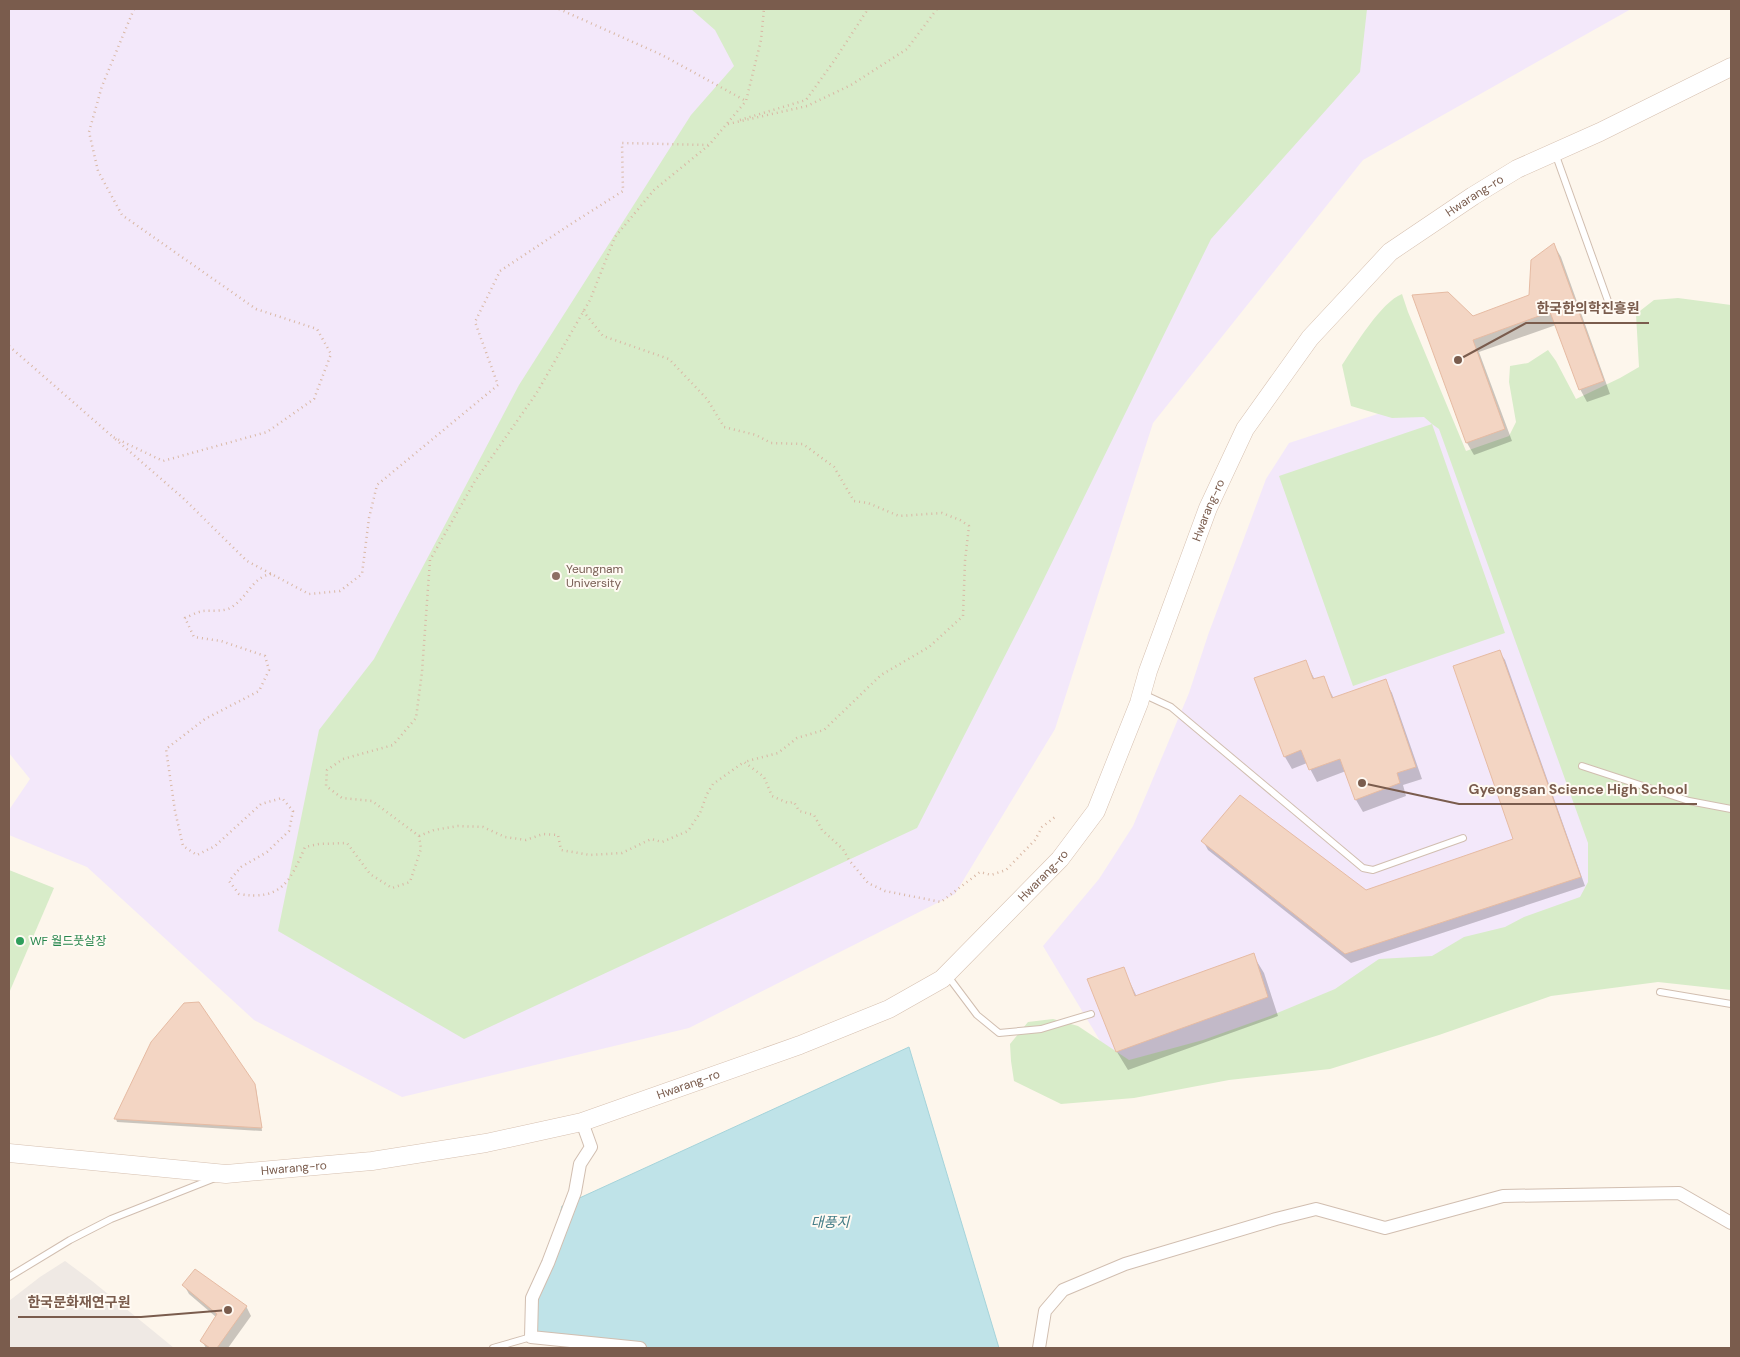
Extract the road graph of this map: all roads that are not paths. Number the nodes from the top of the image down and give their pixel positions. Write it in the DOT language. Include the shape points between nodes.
graph roads {
  1 [pos="1731,67"];
  2 [pos="1554,152"];
  3 [pos="1608,301"];
  4 [pos="1142,693"];
  5 [pos="1582,766"];
  6 [pos="1731,809"];
  7 [pos="1463,838"];
  8 [pos="947,974"];
  9 [pos="1660,992"];
  10 [pos="1731,1004"];
  11 [pos="1091,1014"];
  12 [pos="582,1122"];
  13 [pos="9,1153"];
  14 [pos="226,1174"];
  15 [pos="1731,1223"];
  16 [pos="9,1277"];
  17 [pos="531,1336"];
  18 [pos="493,1348"];
  19 [pos="640,1348"];
  20 [pos="1039,1348"];
  1 -- 2 [label="street, Hwarang-ro"];
  2 -- 3 [label="lane"];
  2 -- 4 [label="street, Hwarang-ro" via="1517,169 1390,252 1310,338 1245,429 1208,508"];
  4 -- 7 [label="lane" via="1171,706 1363,868 1373,870"];
  4 -- 8 [label="street, Hwarang-ro" via="1096,811 1060,860"];
  5 -- 6 [label="lane" via="1690,801"];
  8 -- 11 [label="lane" via="977,1016 999,1034 1041,1029"];
  8 -- 12 [label="street, Hwarang-ro" via="889,1009 800,1045"];
  9 -- 10 [label="lane"];
  12 -- 14 [label="street, Hwarang-ro" via="486,1143 372,1161"];
  12 -- 17 [label="street" via="591,1146 580,1164 575,1192 532,1298"];
  13 -- 14 [label="street, Hwarang-ro"];
  14 -- 16 [label="lane" via="111,1218"];
  15 -- 20 [label="street" via="1678,1193 1503,1196 1385,1228 1316,1209 1125,1264 1063,1290 1046,1311"];
  17 -- 18 [label="lane"];
  17 -- 19 [label="street"];
}
